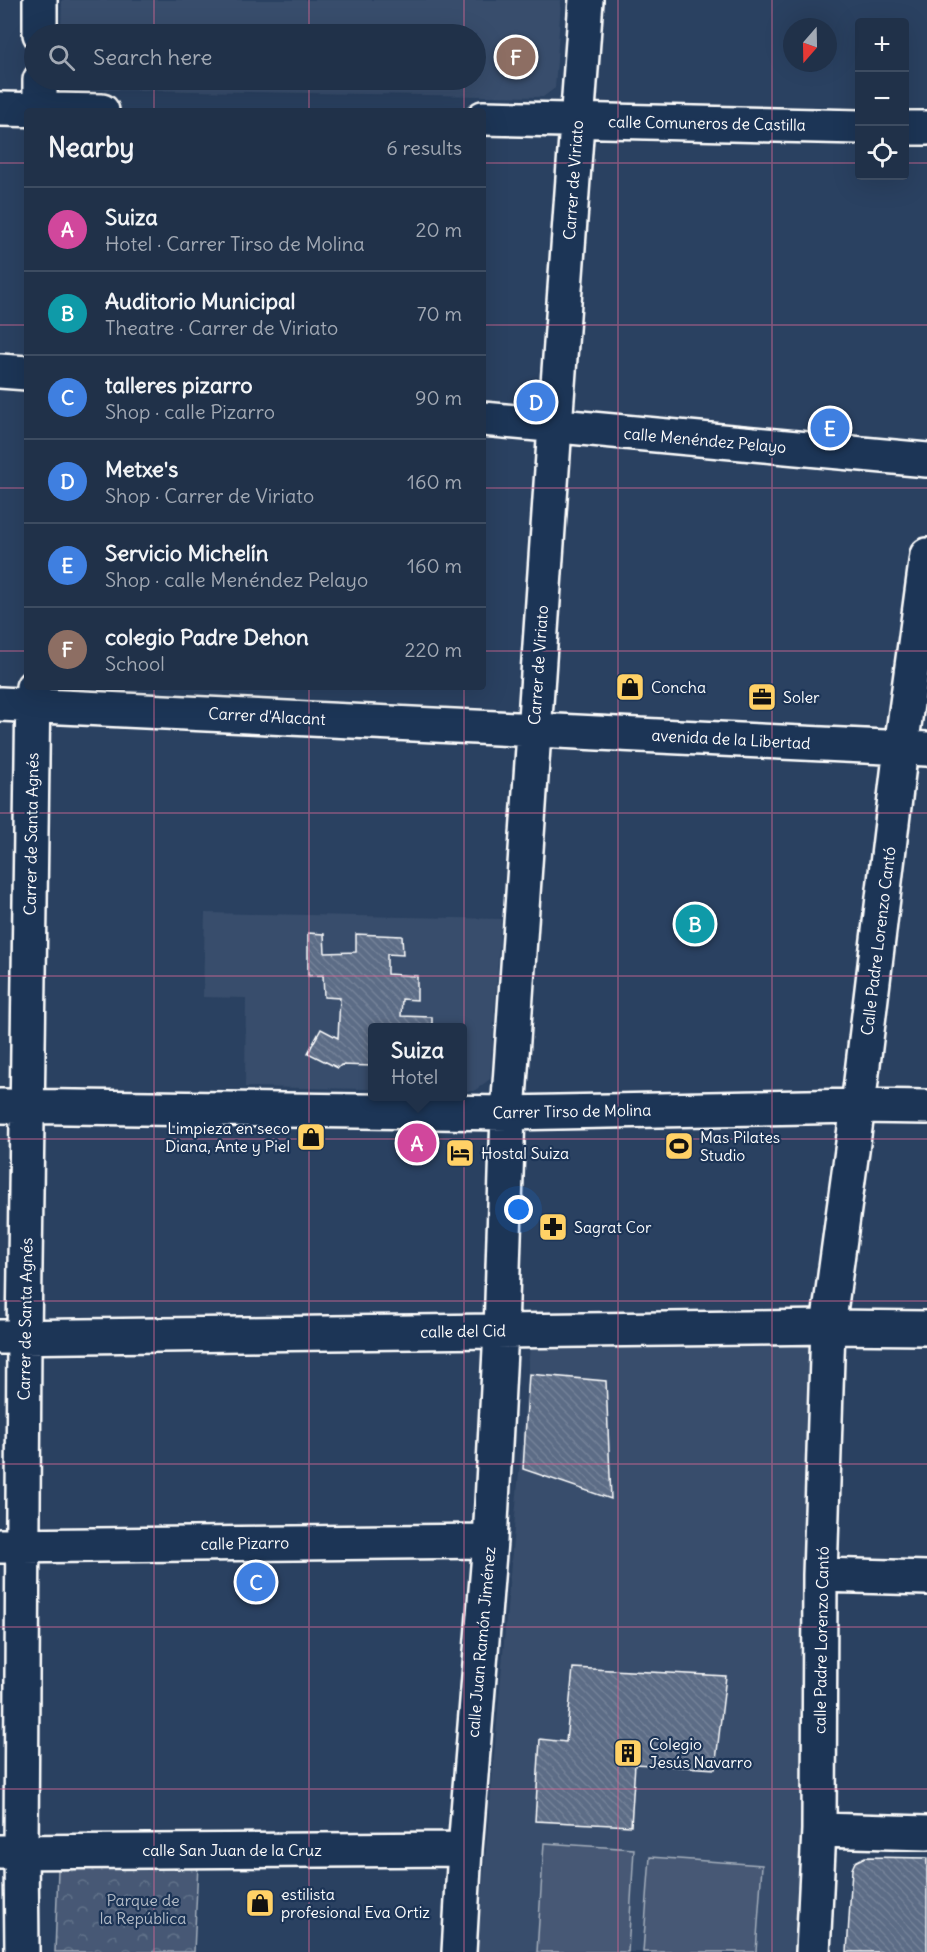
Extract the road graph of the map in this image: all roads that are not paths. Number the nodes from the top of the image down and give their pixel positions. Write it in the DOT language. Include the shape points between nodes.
graph roads {
  1 [pos="40,0"];
  2 [pos="586,0"];
  3 [pos="40,24"];
  4 [pos="40,100"];
  5 [pos="85,108"];
  6 [pos="0,109"];
  7 [pos="486,118"];
  8 [pos="578,120"];
  9 [pos="855,127"];
  10 [pos="909,128"];
  11 [pos="927,128"];
  12 [pos="0,370"];
  13 [pos="24,373"];
  14 [pos="486,419"];
  15 [pos="555,426"];
  16 [pos="927,460"];
  17 [pos="927,555"];
  18 [pos="33,696"];
  19 [pos="0,704"];
  20 [pos="534,729"];
  21 [pos="914,748"];
  22 [pos="14,1106"];
  23 [pos="858,1106"];
  24 [pos="927,1107"];
  25 [pos="508,1113"];
  26 [pos="828,1327"];
  27 [pos="927,1328"];
  28 [pos="501,1331"];
  29 [pos="12,1337"];
  30 [pos="490,1540"];
  31 [pos="12,1546"];
  32 [pos="820,1575"];
  33 [pos="927,1578"];
  34 [pos="819,1830"];
  35 [pos="927,1833"];
  36 [pos="465,1849"];
  37 [pos="10,1852"];
  38 [pos="22,1952"];
  39 [pos="459,1952"];
  40 [pos="813,1952"];
  1 -- 3 [label="street"];
  2 -- 8 [label="street, Carrer de Viriato"];
  4 -- 5 [label="street"];
  4 -- 6 [label="street"];
  7 -- 8 [label="street, calle Comuneros de Castilla"];
  8 -- 9 [label="street, calle Comuneros de Castilla"];
  8 -- 15 [label="street, Carrer de Viriato"];
  10 -- 11 [label="street"];
  12 -- 13 [label="street"];
  14 -- 15 [label="street, calle Menéndez Pelayo"];
  15 -- 16 [label="street, calle Menéndez Pelayo"];
  15 -- 20 [label="street, Carrer de Viriato"];
  17 -- 21 [label="street, Calle Padre Lorenzo Cantó"];
  18 -- 19 [label="street, Carrer d'Alacant"];
  18 -- 20 [label="street, Carrer d'Alacant"];
  18 -- 22 [label="street, Carrer de Santa Agnés"];
  20 -- 21 [label="street, avenida de la Libertad"];
  20 -- 25 [label="street, Carrer de Viriato"];
  21 -- 23 [label="street, Calle Padre Lorenzo Cantó"];
  22 -- 25 [label="street, Carrer Tirso de Molina"];
  22 -- 29 [label="street, Carrer de Santa Agnés"];
  23 -- 24 [label="street, Carrer Tirso de Molina"];
  23 -- 25 [label="street, Carrer Tirso de Molina"];
  23 -- 26 [label="street, Calle Padre Lorenzo Cantó"];
  25 -- 28 [label="street, Carrer de Viriato"];
  26 -- 27 [label="street, calle del Cid"];
  26 -- 28 [label="street, calle del Cid"];
  26 -- 32 [label="street, calle Padre Lorenzo Cantó"];
  28 -- 29 [label="street, calle del Cid"];
  28 -- 30 [label="street, calle Juan Ramón Jiménez"];
  29 -- 31 [label="street, Carrer de Santa Agnés"];
  30 -- 31 [label="street, calle Pizarro"];
  30 -- 36 [label="street, calle Juan Ramón Jiménez"];
  31 -- 37 [label="street, Carrer de Santa Agnés"];
  32 -- 33 [label="street"];
  32 -- 34 [label="street, calle Padre Lorenzo Cantó"];
  34 -- 35 [label="street"];
  34 -- 40 [label="street, calle Padre Lorenzo Cantó"];
  36 -- 37 [label="street, calle San Juan de la Cruz"];
  36 -- 39 [label="street, calle Juan Ramón Jiménez"];
  37 -- 38 [label="street, Carrer de Santa Agnés"];
}
